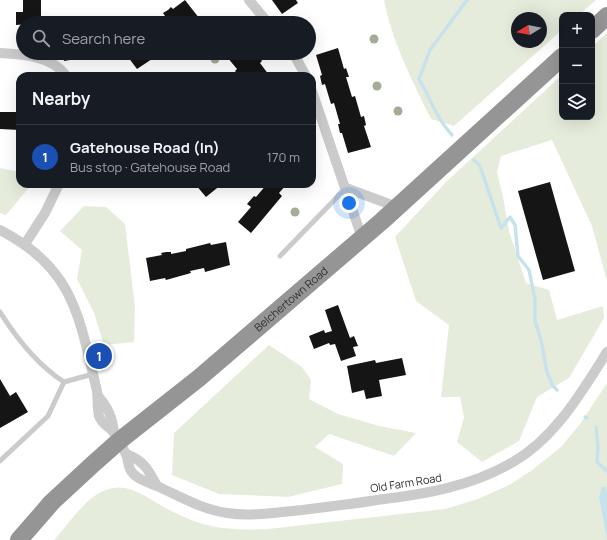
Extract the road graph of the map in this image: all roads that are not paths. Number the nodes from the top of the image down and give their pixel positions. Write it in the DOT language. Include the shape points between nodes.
graph roads {
  1 [pos="249,0"];
  2 [pos="262,16"];
  3 [pos="607,16"];
  4 [pos="595,27"];
  5 [pos="0,53"];
  6 [pos="16,53"];
  7 [pos="44,60"];
  8 [pos="297,60"];
  9 [pos="559,60"];
  10 [pos="64,72"];
  11 [pos="304,72"];
  12 [pos="316,102"];
  13 [pos="57,188"];
  14 [pos="346,188"];
  15 [pos="397,207"];
  16 [pos="0,230"];
  17 [pos="362,238"];
  18 [pos="25,244"];
  19 [pos="280,256"];
  20 [pos="0,312"];
  21 [pos="607,352"];
  22 [pos="93,374"];
  23 [pos="64,382"];
  24 [pos="119,443"];
  25 [pos="0,461"];
  26 [pos="19,540"];
  1 -- 2 [label="street"];
  3 -- 4 [label="highway"];
  5 -- 6 [label="street"];
  7 -- 10 [label="street" via="61,68"];
  8 -- 11 [label="street"];
  9 -- 15 [label="highway, Belchertown Road"];
  12 -- 14 [label="street"];
  13 -- 18 [label="street"];
  14 -- 15 [label="street"];
  14 -- 17 [label="street"];
  14 -- 19 [label="lane"];
  15 -- 17 [label="highway, Belchertown Road"];
  16 -- 18 [label="street"];
  17 -- 24 [label="highway, Belchertown Road"];
  18 -- 22 [label="street" via="45,261 67,291 82,330"];
  20 -- 23 [label="lane" via="11,330 48,371"];
  21 -- 24 [label="street, Old Farm Road" via="553,429 515,462 462,485 401,497 317,508 248,514 227,513 203,508 157,486 140,460"];
  22 -- 23 [label="lane"];
  22 -- 24 [label="street" via="98,396 109,409"];
  23 -- 25 [label="lane" via="48,416"];
  24 -- 26 [label="highway, Belchertown Road" via="52,502"];
}
